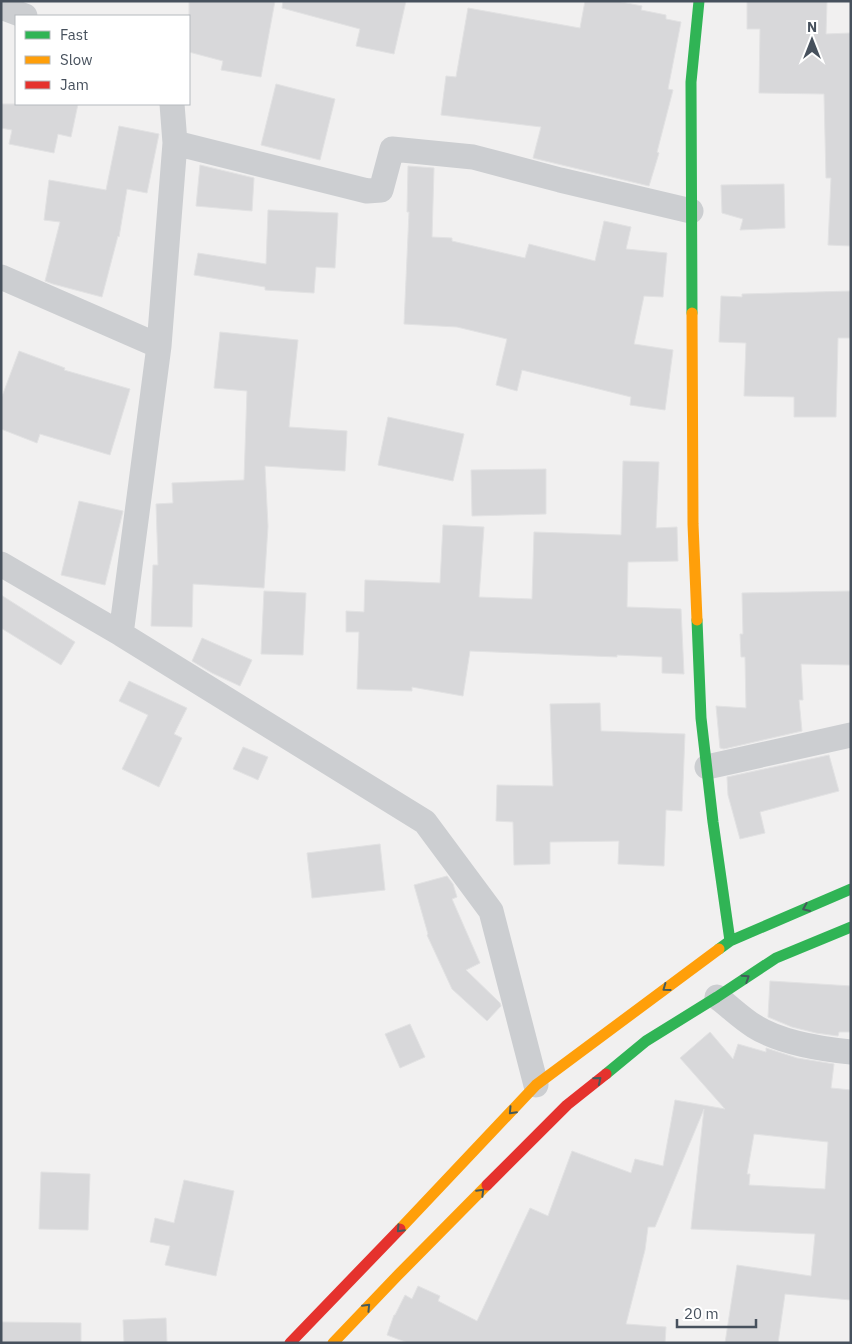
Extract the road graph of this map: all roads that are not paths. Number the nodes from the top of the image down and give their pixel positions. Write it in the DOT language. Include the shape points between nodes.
graph roads {
  1 [pos="699,1"];
  2 [pos="1,7"];
  3 [pos="22,15"];
  4 [pos="172,105"];
  5 [pos="175,143"];
  6 [pos="691,211"];
  7 [pos="1,277"];
  8 [pos="158,346"];
  9 [pos="1,564"];
  10 [pos="121,634"];
  11 [pos="851,735"];
  12 [pos="707,767"];
  13 [pos="851,889"];
  14 [pos="851,927"];
  15 [pos="730,941"];
  16 [pos="717,997"];
  17 [pos="851,1052"];
  18 [pos="536,1085"];
  19 [pos="290,1343"];
  20 [pos="333,1343"];
  1 -- 6 [label="main road" via="691,82"];
  2 -- 3 [label="street"];
  4 -- 5 [label="street"];
  5 -- 6 [label="street" via="367,191 382,190 392,149 473,157"];
  5 -- 8 [label="street"];
  6 -- 12 [label="main road" via="693,524 701,718"];
  7 -- 8 [label="street"];
  8 -- 10 [label="street"];
  9 -- 10 [label="street"];
  10 -- 18 [label="street" via="425,822 491,911"];
  11 -- 12 [label="street"];
  12 -- 15 [label="main road"];
  13 -- 15 [label="main road, one-way"];
  16 -- 14 [label="main road, one-way" via="776,958"];
  15 -- 18 [label="main road, one-way"];
  16 -- 17 [label="street" via="754,1026 777,1037"];
  20 -- 16 [label="main road, one-way" via="567,1105 646,1041"];
  18 -- 19 [label="main road, one-way"];
}
